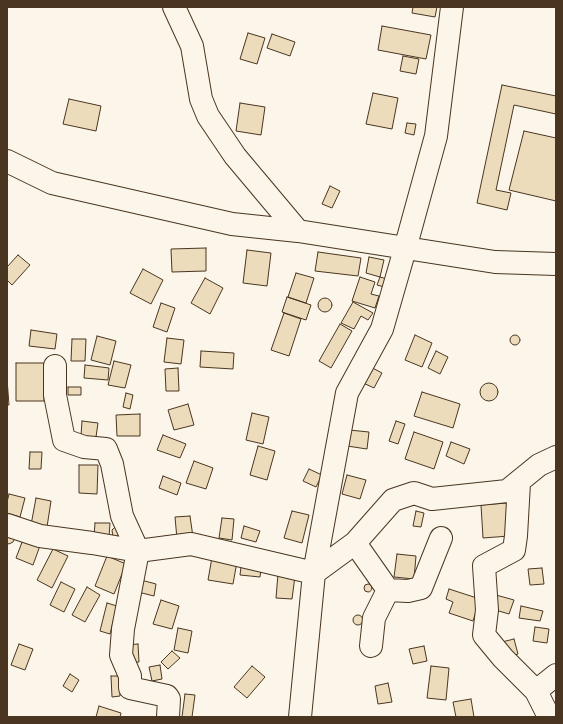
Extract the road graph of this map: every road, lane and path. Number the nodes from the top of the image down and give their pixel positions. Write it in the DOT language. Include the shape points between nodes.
graph roads {
  1 [pos="174,7"];
  2 [pos="452,7"];
  3 [pos="7,160"];
  4 [pos="298,231"];
  5 [pos="405,249"];
  6 [pos="556,264"];
  7 [pos="54,366"];
  8 [pos="556,457"];
  9 [pos="519,483"];
  10 [pos="7,525"];
  11 [pos="441,538"];
  12 [pos="355,543"];
  13 [pos="138,552"];
  14 [pos="314,573"];
  15 [pos="388,590"];
  16 [pos="371,646"];
  17 [pos="556,675"];
  18 [pos="536,691"];
  19 [pos="168,717"];
  20 [pos="300,717"];
  21 [pos="549,717"];
  1 -- 4 [label="street" via="192,46 201,99 208,116 235,156"];
  2 -- 5 [label="street" via="436,136"];
  3 -- 4 [label="street" via="52,183 232,224"];
  4 -- 5 [label="street"];
  5 -- 6 [label="street" via="495,262"];
  5 -- 14 [label="street" via="382,330 347,393"];
  7 -- 13 [label="street" via="55,396 64,440 84,447 106,449 112,464 122,516"];
  8 -- 9 [label="street" via="539,465"];
  9 -- 12 [label="street" via="508,491 432,499 414,494 393,500"];
  9 -- 18 [label="street" via="514,550 484,566 487,610 484,634 503,658"];
  10 -- 13 [label="street" via="40,536"];
  11 -- 15 [label="street" via="421,588 408,591"];
  12 -- 14 [label="street"];
  12 -- 15 [label="street"];
  13 -- 14 [label="street" via="191,544"];
  13 -- 19 [label="street" via="123,629 121,655 130,676 130,688 167,696"];
  14 -- 20 [label="street"];
  15 -- 16 [label="street" via="374,618"];
  17 -- 18 [label="street"];
  18 -- 21 [label="street"];
}
